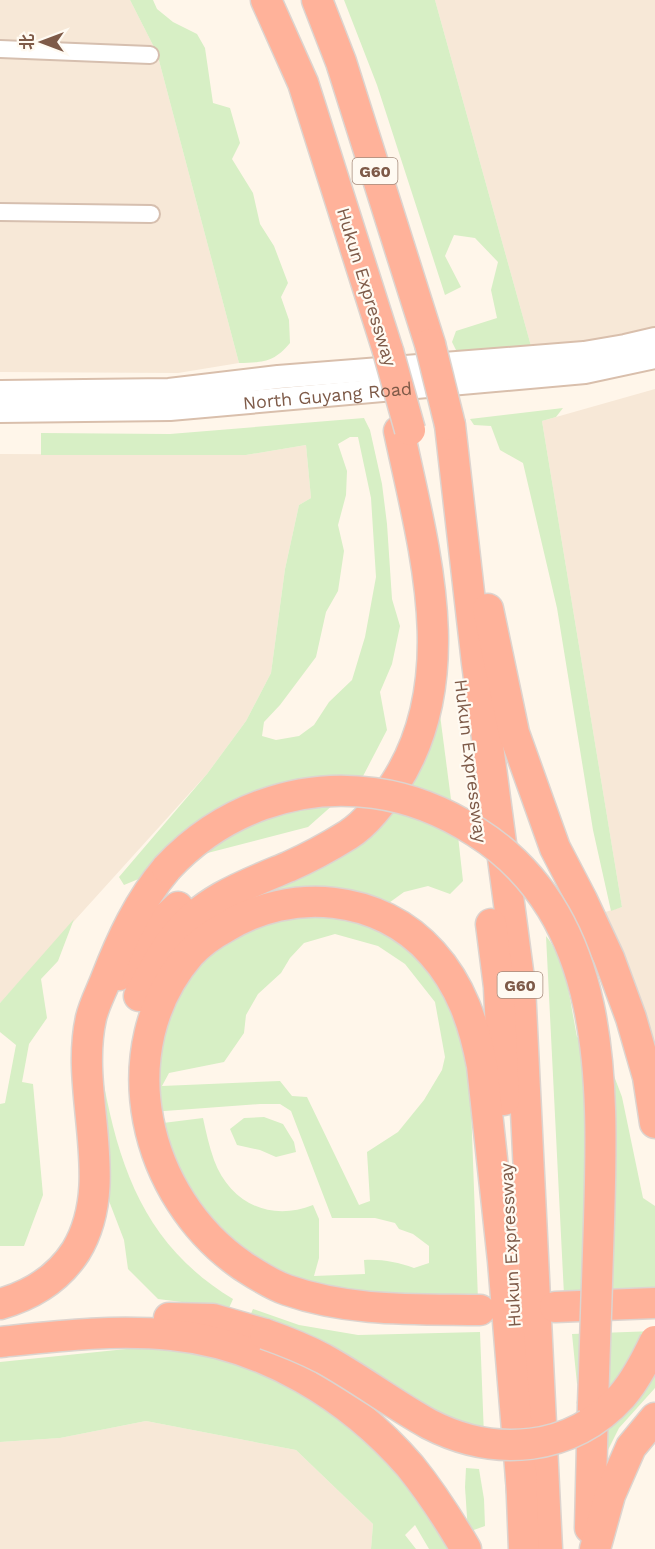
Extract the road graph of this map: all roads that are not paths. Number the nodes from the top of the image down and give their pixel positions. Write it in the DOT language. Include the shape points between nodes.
graph roads {
  1 [pos="266,0"];
  2 [pos="317,0"];
  3 [pos="0,49"];
  4 [pos="150,55"];
  5 [pos="0,212"];
  6 [pos="151,214"];
  7 [pos="655,339"];
  8 [pos="655,357"];
  9 [pos="0,392"];
  10 [pos="0,411"];
  11 [pos="450,425"];
  12 [pos="404,431"];
  13 [pos="317,851"];
  14 [pos="88,1046"];
  15 [pos="652,1083"];
  16 [pos="655,1123"];
  17 [pos="655,1303"];
  18 [pos="0,1304"];
  19 [pos="655,1317"];
  20 [pos="0,1340"];
  21 [pos="655,1341"];
  22 [pos="655,1418"];
  23 [pos="522,1491"];
  24 [pos="465,1549"];
  25 [pos="524,1549"];
  26 [pos="548,1549"];
  27 [pos="589,1549"];
  28 [pos="595,1549"];
  1 -- 12 [label="highway, Hukun Expressway / G60, bridge" via="303,83"];
  2 -- 11 [label="highway, Hukun Expressway / G60, bridge" via="341,62 430,344"];
  3 -- 4 [label="street"];
  5 -- 6 [label="street"];
  7 -- 9 [label="main road, North Guyang Road" via="585,353 278,376 169,390"];
  8 -- 10 [label="main road, North Guyang Road" via="585,372 170,409"];
  11 -- 15 [label="highway" via="514,733 555,848 609,958"];
  11 -- 26 [label="highway, Hukun Expressway / G60" via="520,986"];
  12 -- 13 [label="highway" via="433,609 433,648 421,727 404,769 380,805 350,834"];
  12 -- 23 [label="highway, Hukun Expressway / G60" via="461,681 499,987"];
  13 -- 14 [label="highway" via="287,855 224,876 188,897 119,975"];
  13 -- 23 [label="highway" via="230,892 199,912 175,936 155,966 139,996 128,1056 127,1085 138,1144 161,1198 199,1247 221,1268 280,1303 310,1314 374,1324 481,1316 345,1305 285,1290 257,1275 232,1258 189,1214 163,1168 146,1113 145,1058 158,1004 191,953 214,934 266,907 294,902 352,905 381,915 408,931 450,976 476,1034 503,1262"];
  14 -- 18 [label="highway" via="94,1179 93,1209 84,1236 69,1262 47,1283 22,1298"];
  14 -- 27 [label="highway, bridge" via="91,1018 113,961 146,896 194,842 244,812 298,795 342,791 386,795 449,816 490,841 527,875 568,942 585,991 595,1041 600,1150"];
  15 -- 16 [label="highway"];
  17 -- 19 [label="highway" via="555,1313"];
  20 -- 21 [label="highway, bridge" via="87,1322 213,1319 265,1334 323,1359 430,1424 459,1436 511,1445 554,1440 576,1432 600,1416 635,1378"];
  20 -- 24 [label="highway" via="87,1334 171,1335 209,1340 283,1367 320,1388 383,1438 433,1496"];
  22 -- 28 [label="highway" via="631,1447 610,1495"];
  23 -- 25 [label="highway, Hukun Expressway / G60"];
}
